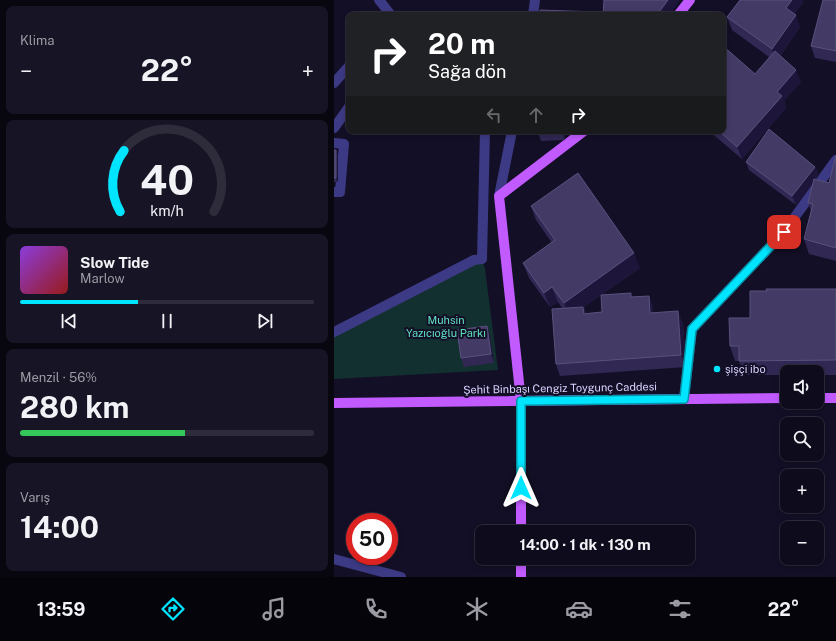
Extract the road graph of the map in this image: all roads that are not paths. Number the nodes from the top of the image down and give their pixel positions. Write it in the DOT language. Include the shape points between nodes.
graph roads {
  1 [pos="379,0"];
  2 [pos="535,0"];
  3 [pos="690,0"];
  4 [pos="389,12"];
  5 [pos="533,12"];
  6 [pos="680,12"];
  7 [pos="346,69"];
  8 [pos="334,83"];
  9 [pos="346,111"];
  10 [pos="334,128"];
  11 [pos="485,134"];
  12 [pos="511,134"];
  13 [pos="580,134"];
  14 [pos="334,143"];
  15 [pos="836,160"];
  16 [pos="334,192"];
  17 [pos="499,196"];
  18 [pos="334,332"];
  19 [pos="780,398"];
  20 [pos="824,398"];
  21 [pos="836,398"];
  22 [pos="684,399"];
  23 [pos="521,401"];
  24 [pos="334,403"];
  25 [pos="521,525"];
  26 [pos="334,559"];
  27 [pos="521,565"];
  28 [pos="401,577"];
  29 [pos="521,577"];
  1 -- 4 [label="street"];
  2 -- 5 [label="street"];
  3 -- 6 [label="main road"];
  7 -- 8 [label="street"];
  9 -- 10 [label="street"];
  11 -- 18 [label="street" via="482,259 474,260"];
  12 -- 17 [label="street"];
  13 -- 17 [label="main road"];
  14 -- 16 [label="street" via="344,144 340,192"];
  15 -- 22 [label="street" via="784,232 692,329"];
  17 -- 23 [label="main road"];
  19 -- 22 [label="main road, Şehit Binbaşı Cengiz Toygunç Caddesi"];
  20 -- 21 [label="main road"];
  22 -- 23 [label="main road, Şehit Binbaşı Cengiz Toygunç Caddesi"];
  23 -- 24 [label="main road, Şehit Binbaşı Cengiz Toygunç Caddesi"];
  23 -- 25 [label="main road"];
  26 -- 28 [label="street"];
  27 -- 29 [label="main road"];
}
